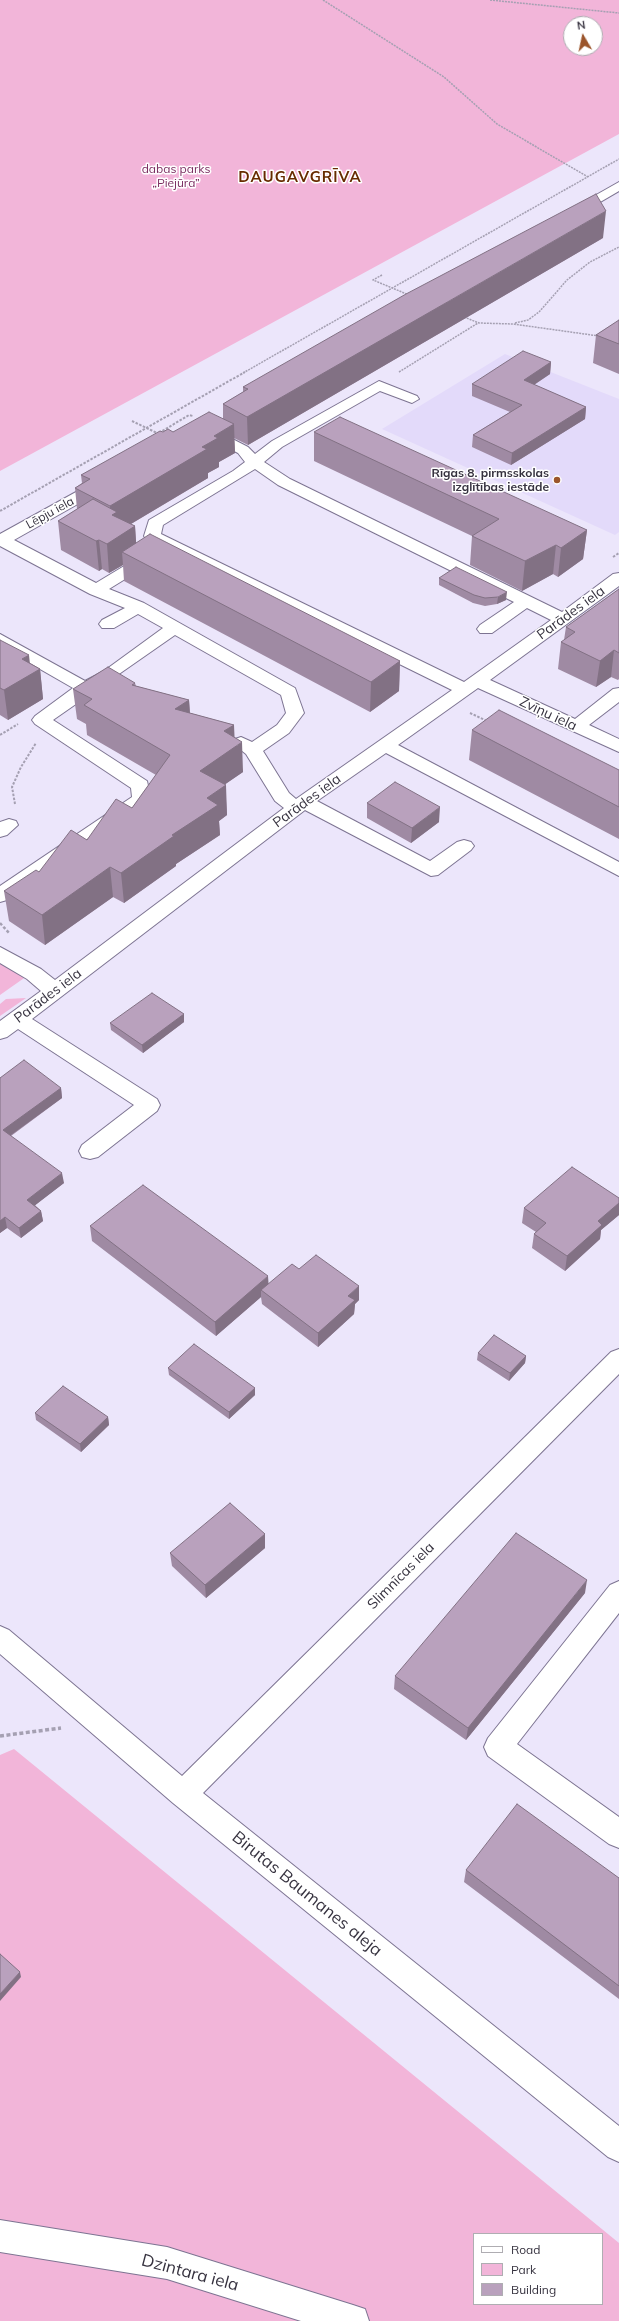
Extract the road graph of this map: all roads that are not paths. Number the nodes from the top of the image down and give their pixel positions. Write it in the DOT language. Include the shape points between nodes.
graph roads {
  1 [pos="618,188"];
  2 [pos="561,219"];
  3 [pos="412,399"];
  4 [pos="215,420"];
  5 [pos="200,423"];
  6 [pos="176,442"];
  7 [pos="254,462"];
  8 [pos="114,477"];
  9 [pos="1,540"];
  10 [pos="171,544"];
  11 [pos="619,578"];
  12 [pos="96,590"];
  13 [pos="526,601"];
  14 [pos="138,608"];
  15 [pos="563,619"];
  16 [pos="108,624"];
  17 [pos="174,628"];
  18 [pos="486,629"];
  19 [pos="0,639"];
  20 [pos="470,685"];
  21 [pos="85,688"];
  22 [pos="619,693"];
  23 [pos="576,727"];
  24 [pos="226,735"];
  25 [pos="385,745"];
  26 [pos="619,746"];
  27 [pos="253,750"];
  28 [pos="300,805"];
  29 [pos="464,846"];
  30 [pos="619,870"];
  31 [pos="3,889"];
  32 [pos="0,954"];
  33 [pos="54,991"];
  34 [pos="17,1019"];
  35 [pos="0,1032"];
  36 [pos="90,1151"];
  37 [pos="619,1359"];
  38 [pos="619,1593"];
  39 [pos="0,1638"];
  40 [pos="183,1794"];
  41 [pos="619,1834"];
  42 [pos="619,2146"];
  43 [pos="0,2236"];
  44 [pos="353,2321"];
  1 -- 2 [label="street"];
  3 -- 7 [label="street" via="379,384 276,444"];
  4 -- 5 [label="street"];
  5 -- 6 [label="street"];
  5 -- 7 [label="street" via="243,450"];
  7 -- 10 [label="street, Zvīņu iela" via="239,474 155,523 152,536"];
  7 -- 13 [label="street" via="284,482"];
  8 -- 9 [label="street, Lēpju iela"];
  9 -- 12 [label="street"];
  10 -- 12 [label="street"];
  10 -- 20 [label="street, Zvīņu iela"];
  11 -- 15 [label="street, Parādes iela"];
  12 -- 14 [label="street"];
  13 -- 15 [label="street"];
  13 -- 18 [label="street"];
  14 -- 16 [label="street"];
  14 -- 17 [label="street"];
  15 -- 20 [label="street, Parādes iela"];
  17 -- 21 [label="street" via="118,677"];
  17 -- 27 [label="street" via="289,692 295,713 283,729"];
  19 -- 21 [label="street"];
  20 -- 23 [label="street, Zvīņu iela"];
  20 -- 25 [label="street, Parādes iela"];
  21 -- 31 [label="street" via="41,720 140,785 142,799"];
  22 -- 23 [label="street"];
  23 -- 26 [label="street, Zvīņu iela"];
  24 -- 27 [label="street"];
  25 -- 28 [label="street, Parādes iela"];
  25 -- 30 [label="street"];
  27 -- 28 [label="street" via="282,797"];
  28 -- 29 [label="street" via="431,870"];
  28 -- 33 [label="street, Parādes iela"];
  32 -- 33 [label="street" via="34,974"];
  33 -- 34 [label="street, Parādes iela"];
  34 -- 35 [label="street, Parādes iela"];
  34 -- 36 [label="street" via="149,1105"];
  37 -- 40 [label="street, Slimnīcas iela"];
  38 -- 41 [label="street" via="498,1747"];
  39 -- 40 [label="street, Birutas Baumanes aleja"];
  40 -- 42 [label="street, Birutas Baumanes aleja"];
  43 -- 44 [label="street, Dzintara iela" via="167,2263"];
}
